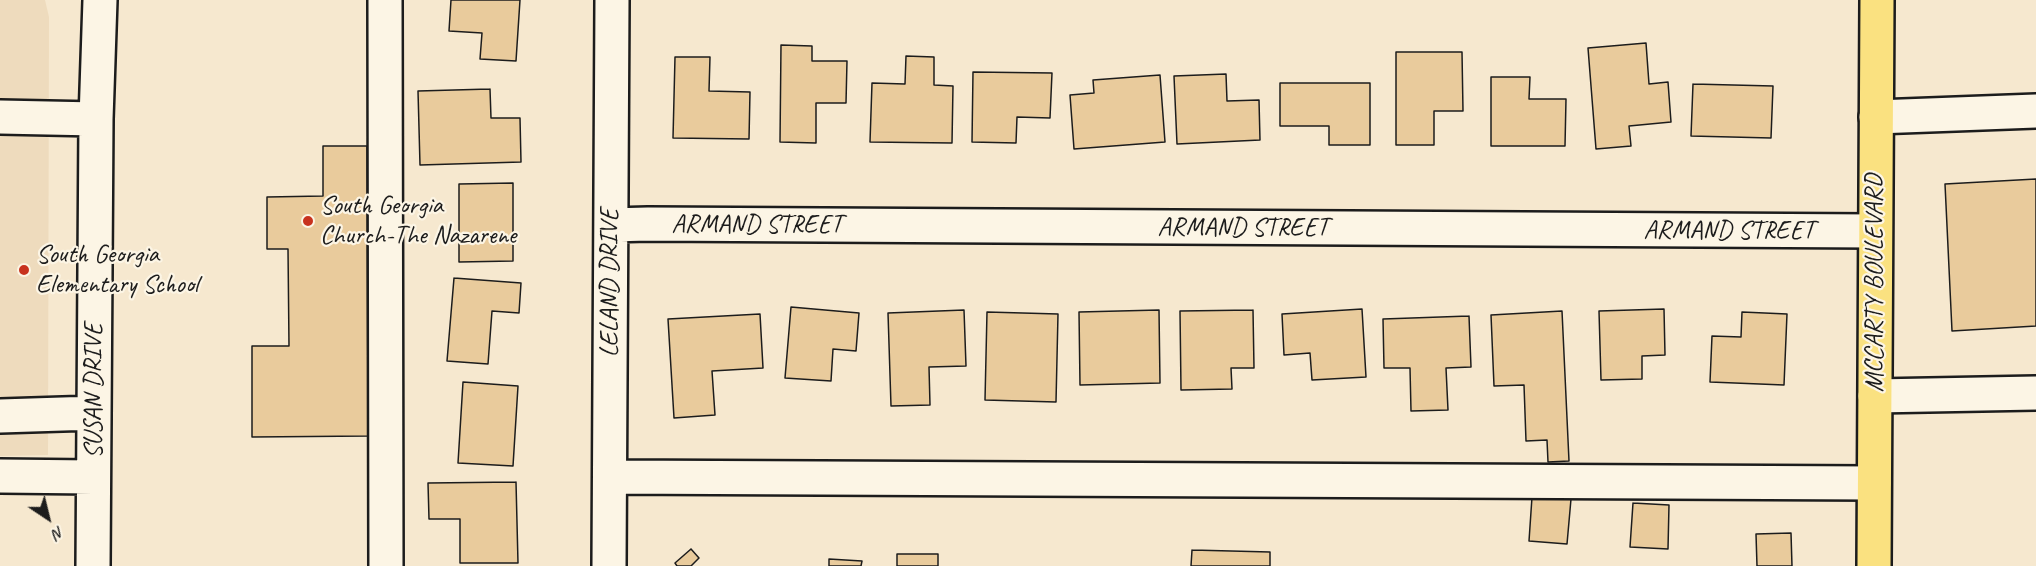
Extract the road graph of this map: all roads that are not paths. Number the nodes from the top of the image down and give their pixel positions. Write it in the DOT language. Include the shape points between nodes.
graph roads {
  1 [pos="100,0"];
  2 [pos="385,0"];
  3 [pos="612,0"];
  4 [pos="1878,6"];
  5 [pos="2036,111"];
  6 [pos="0,117"];
  7 [pos="1876,117"];
  8 [pos="96,119"];
  9 [pos="611,225"];
  10 [pos="1875,231"];
  11 [pos="2036,393"];
  12 [pos="1875,396"];
  13 [pos="94,413"];
  14 [pos="0,416"];
  15 [pos="0,476"];
  16 [pos="93,477"];
  17 [pos="609,477"];
  18 [pos="1874,483"];
  19 [pos="93,566"];
  20 [pos="386,566"];
  21 [pos="609,566"];
  22 [pos="1874,566"];
  1 -- 8 [label="street, SUSAN DRIVE"];
  2 -- 20 [label="street"];
  3 -- 9 [label="street, LELAND DRIVE"];
  4 -- 7 [label="main road, MCCARTY BOULEVARD"];
  5 -- 7 [label="street"];
  6 -- 8 [label="street"];
  7 -- 10 [label="main road, MCCARTY BOULEVARD"];
  8 -- 13 [label="street, SUSAN DRIVE"];
  9 -- 10 [label="street, ARMAND STREET"];
  9 -- 17 [label="street, LELAND DRIVE"];
  10 -- 12 [label="main road, MCCARTY BOULEVARD"];
  11 -- 12 [label="street"];
  12 -- 18 [label="main road, MCCARTY BOULEVARD"];
  13 -- 14 [label="street"];
  13 -- 16 [label="street, SUSAN DRIVE"];
  15 -- 16 [label="street"];
  16 -- 19 [label="street, SUSAN DRIVE"];
  17 -- 18 [label="street"];
  17 -- 21 [label="street, LELAND DRIVE"];
  18 -- 22 [label="main road, MCCARTY BOULEVARD"];
}
